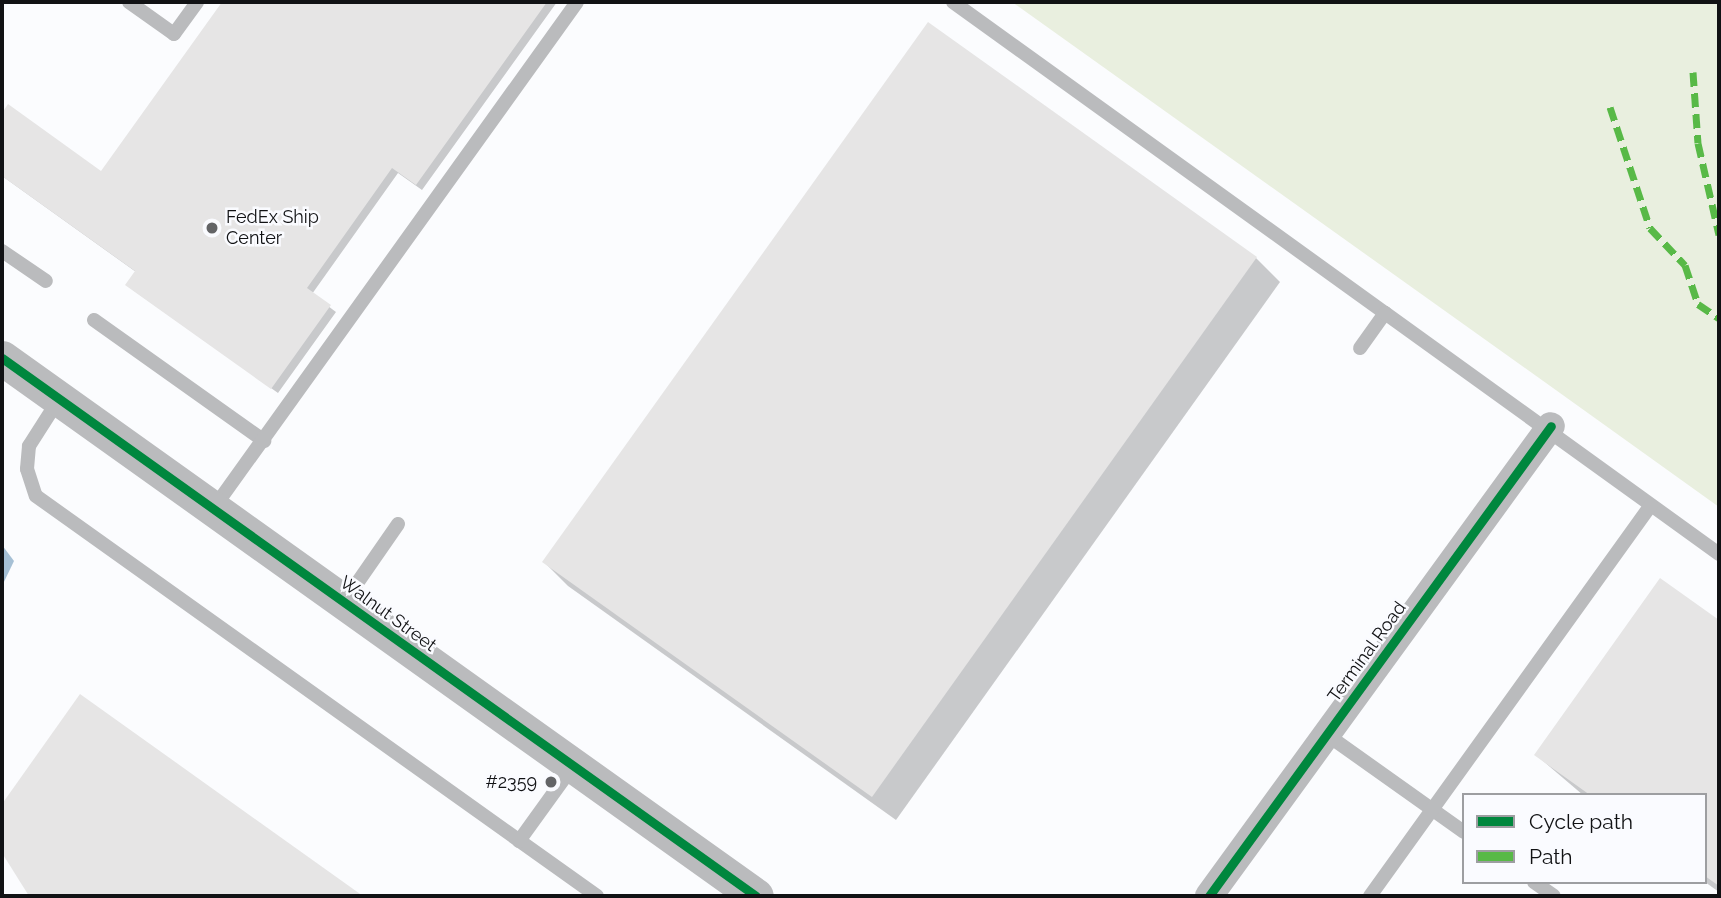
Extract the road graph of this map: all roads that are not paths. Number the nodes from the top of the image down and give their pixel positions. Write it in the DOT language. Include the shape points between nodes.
graph roads {
  1 [pos="129,2"];
  2 [pos="197,2"];
  3 [pos="577,2"];
  4 [pos="953,2"];
  5 [pos="2,251"];
  6 [pos="46,281"];
  7 [pos="1385,313"];
  8 [pos="94,320"];
  9 [pos="1360,348"];
  10 [pos="2,358"];
  11 [pos="59,399"];
  12 [pos="1549,429"];
  13 [pos="264,441"];
  14 [pos="1651,505"];
  15 [pos="214,509"];
  16 [pos="398,524"];
  17 [pos="1719,554"];
  18 [pos="344,602"];
  19 [pos="1326,734"];
  20 [pos="573,765"];
  21 [pos="1432,810"];
  22 [pos="1462,831"];
  23 [pos="519,841"];
  24 [pos="1537,884"];
  25 [pos="597,896"];
  26 [pos="756,896"];
  27 [pos="1209,896"];
  28 [pos="1370,896"];
  29 [pos="1553,896"];
  1 -- 2 [label="lane" via="174,34"];
  3 -- 13 [label="lane"];
  4 -- 7 [label="lane"];
  5 -- 6 [label="lane"];
  7 -- 9 [label="lane"];
  7 -- 12 [label="lane"];
  8 -- 13 [label="lane"];
  10 -- 11 [label="street, Walnut Street"];
  11 -- 15 [label="street, Walnut Street"];
  11 -- 23 [label="lane" via="29,446 27,469 36,496"];
  12 -- 14 [label="lane"];
  12 -- 19 [label="street, Terminal Road"];
  13 -- 15 [label="lane"];
  14 -- 17 [label="lane"];
  14 -- 21 [label="lane"];
  15 -- 18 [label="street, Walnut Street"];
  16 -- 18 [label="lane"];
  18 -- 20 [label="street, Walnut Street"];
  19 -- 21 [label="lane"];
  19 -- 27 [label="street, Terminal Road"];
  20 -- 23 [label="lane"];
  20 -- 26 [label="street, Walnut Street"];
  21 -- 22 [label="lane"];
  21 -- 28 [label="lane"];
  23 -- 25 [label="lane"];
  24 -- 29 [label="lane"];
}
